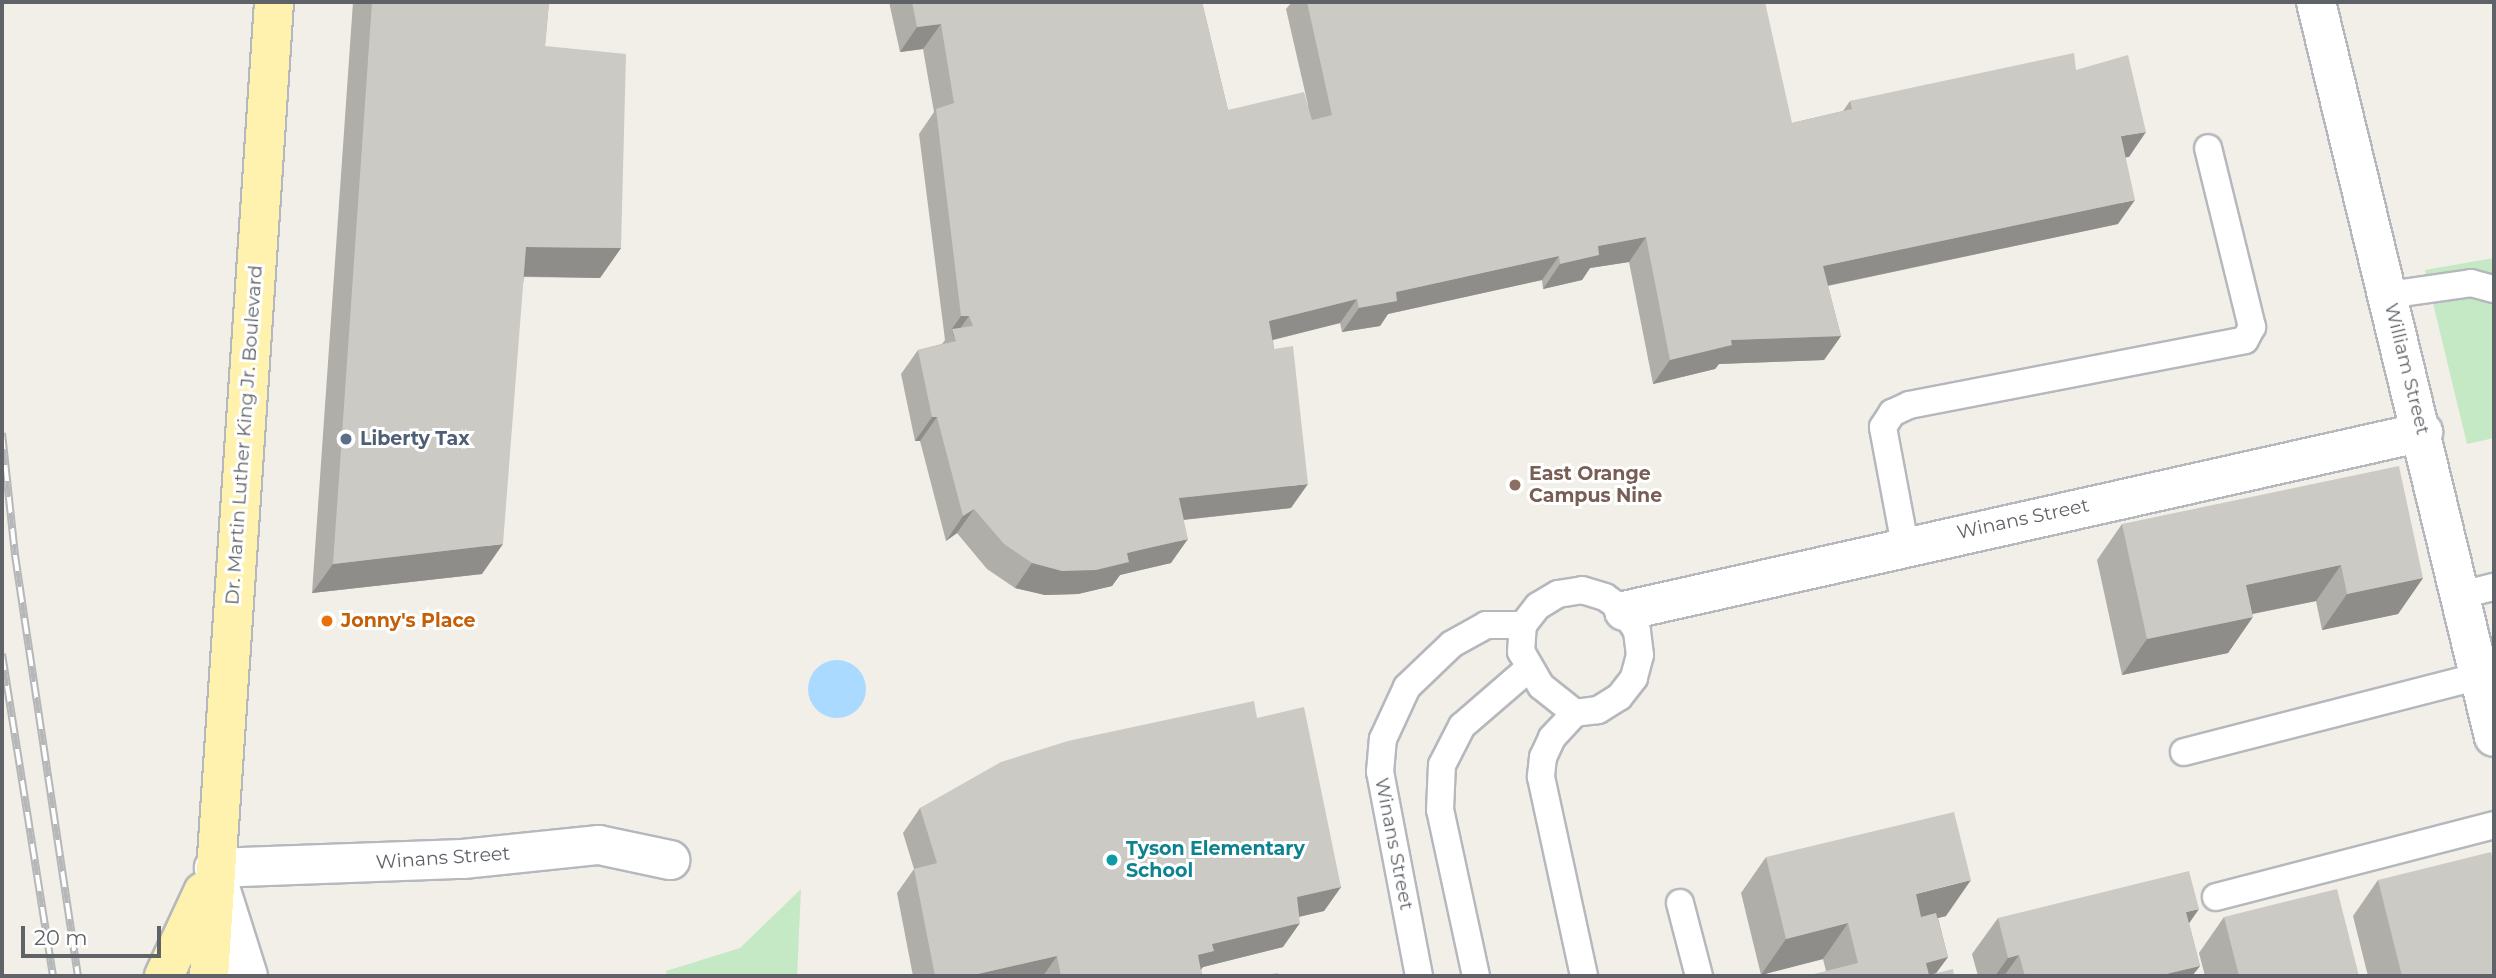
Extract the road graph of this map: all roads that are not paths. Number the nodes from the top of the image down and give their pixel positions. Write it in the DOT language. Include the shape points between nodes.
graph roads {
  1 [pos="274,2"];
  2 [pos="2316,2"];
  3 [pos="2208,148"];
  4 [pos="2494,289"];
  5 [pos="2388,295"];
  6 [pos="2423,432"];
  7 [pos="1905,545"];
  8 [pos="2478,591"];
  9 [pos="1624,611"];
  10 [pos="1523,625"];
  11 [pos="1528,669"];
  12 [pos="2480,676"];
  13 [pos="1575,713"];
  14 [pos="2494,737"];
  15 [pos="2184,751"];
  16 [pos="2494,825"];
  17 [pos="670,860"];
  18 [pos="214,868"];
  19 [pos="2216,897"];
  20 [pos="1680,903"];
  21 [pos="164,976"];
  22 [pos="209,976"];
  23 [pos="248,976"];
  24 [pos="1419,976"];
  25 [pos="1476,976"];
  26 [pos="1584,976"];
  27 [pos="1699,976"];
  1 -- 18 [label="main road, Dr. Martin Luther King Jr. Boulevard"];
  2 -- 5 [label="street, William Street"];
  3 -- 7 [label="lane" via="2252,327 2245,340 1909,405 1892,413 1883,426"];
  4 -- 5 [label="lane" via="2471,284"];
  5 -- 6 [label="street, William Street"];
  6 -- 7 [label="street, Winans Street"];
  6 -- 8 [label="street, William Street"];
  7 -- 9 [label="street, Winans Street"];
  8 -- 12 [label="street, William Street"];
  9 -- 10 [label="lane" via="1605,597 1582,590 1558,593 1538,606"];
  9 -- 13 [label="lane" via="1637,631 1640,655 1634,678 1619,697 1598,710"];
  10 -- 11 [label="lane" via="1521,652"];
  10 -- 24 [label="lane, Winans Street" via="1486,625 1452,643 1407,687 1383,739 1380,772"];
  11 -- 13 [label="lane" via="1541,686"];
  11 -- 25 [label="lane" via="1462,726 1442,765 1440,810"];
  12 -- 14 [label="street, William Street"];
  12 -- 15 [label="lane"];
  13 -- 26 [label="lane" via="1552,738 1541,777"];
  16 -- 19 [label="lane"];
  17 -- 18 [label="street, Winans Street" via="599,845 463,859"];
  18 -- 21 [label="main road, Dr. Martin Luther King Jr. Boulevard"];
  18 -- 22 [label="main road, Dr. Martin Luther King Jr. Boulevard"];
  18 -- 23 [label="street"];
  20 -- 27 [label="lane"];
}
